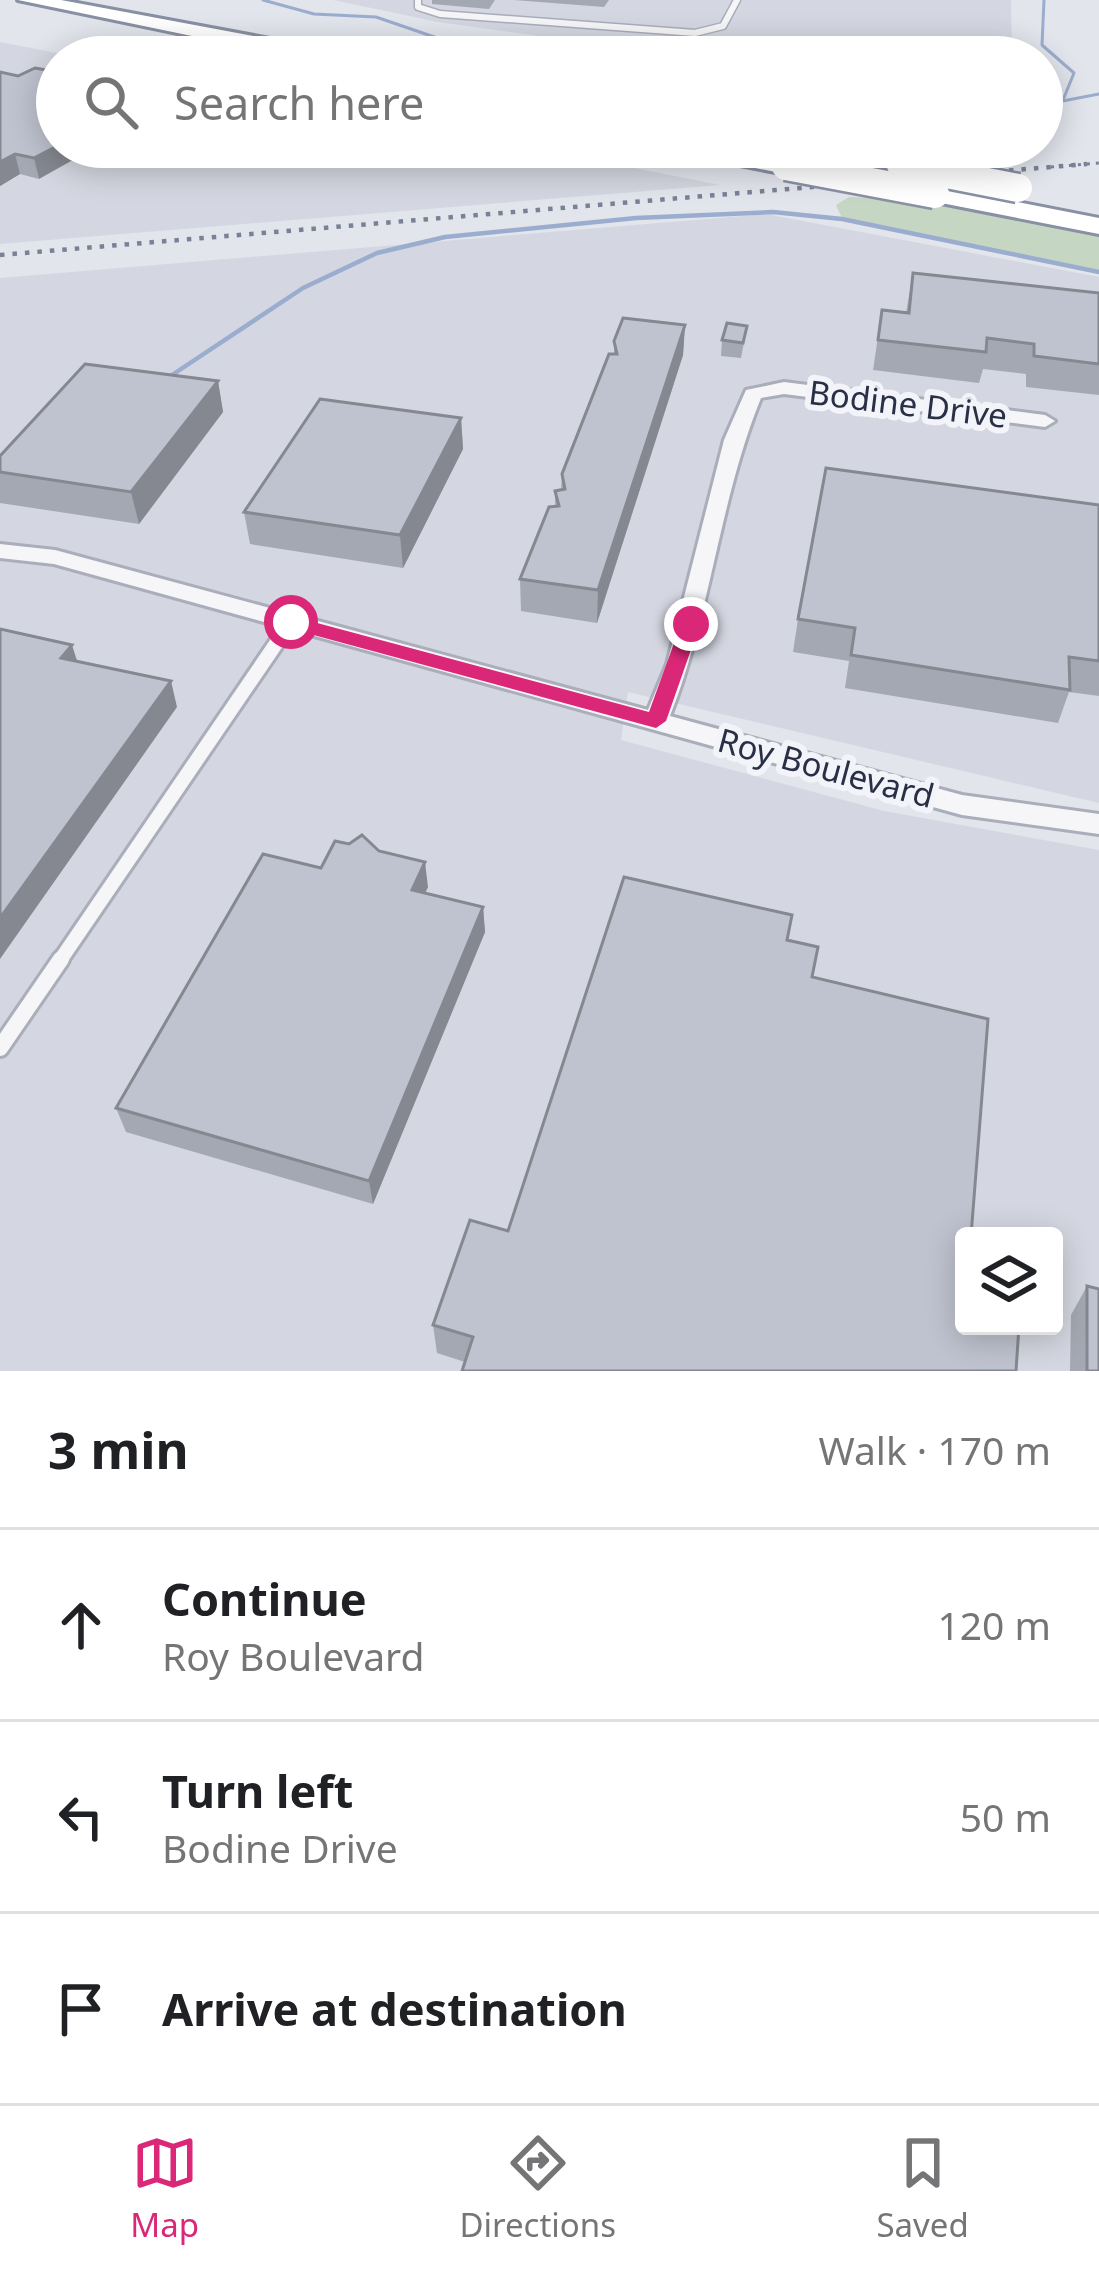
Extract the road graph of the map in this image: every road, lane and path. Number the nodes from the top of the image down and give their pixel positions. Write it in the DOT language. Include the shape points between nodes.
graph roads {
  1 [pos="418,0"];
  2 [pos="737,0"];
  3 [pos="25,10"];
  4 [pos="131,36"];
  5 [pos="193,36"];
  6 [pos="839,168"];
  7 [pos="915,168"];
  8 [pos="1099,202"];
  9 [pos="1099,226"];
  10 [pos="1045,421"];
  11 [pos="0,551"];
  12 [pos="291,622"];
  13 [pos="656,721"];
  14 [pos="1099,824"];
  15 [pos="0,1048"];
  1 -- 2 [label="lane" via="418,8 440,14 695,33 723,26"];
  3 -- 4 [label="highway"];
  3 -- 5 [label="highway"];
  6 -- 9 [label="highway, bridge"];
  7 -- 8 [label="highway, bridge"];
  10 -- 13 [label="street, Bodine Drive" via="784,388 753,394"];
  11 -- 12 [label="street, Roy Boulevard" via="56,557"];
  12 -- 13 [label="street, Roy Boulevard"];
  12 -- 15 [label="lane"];
  13 -- 14 [label="street, Roy Boulevard" via="962,805"];
}
